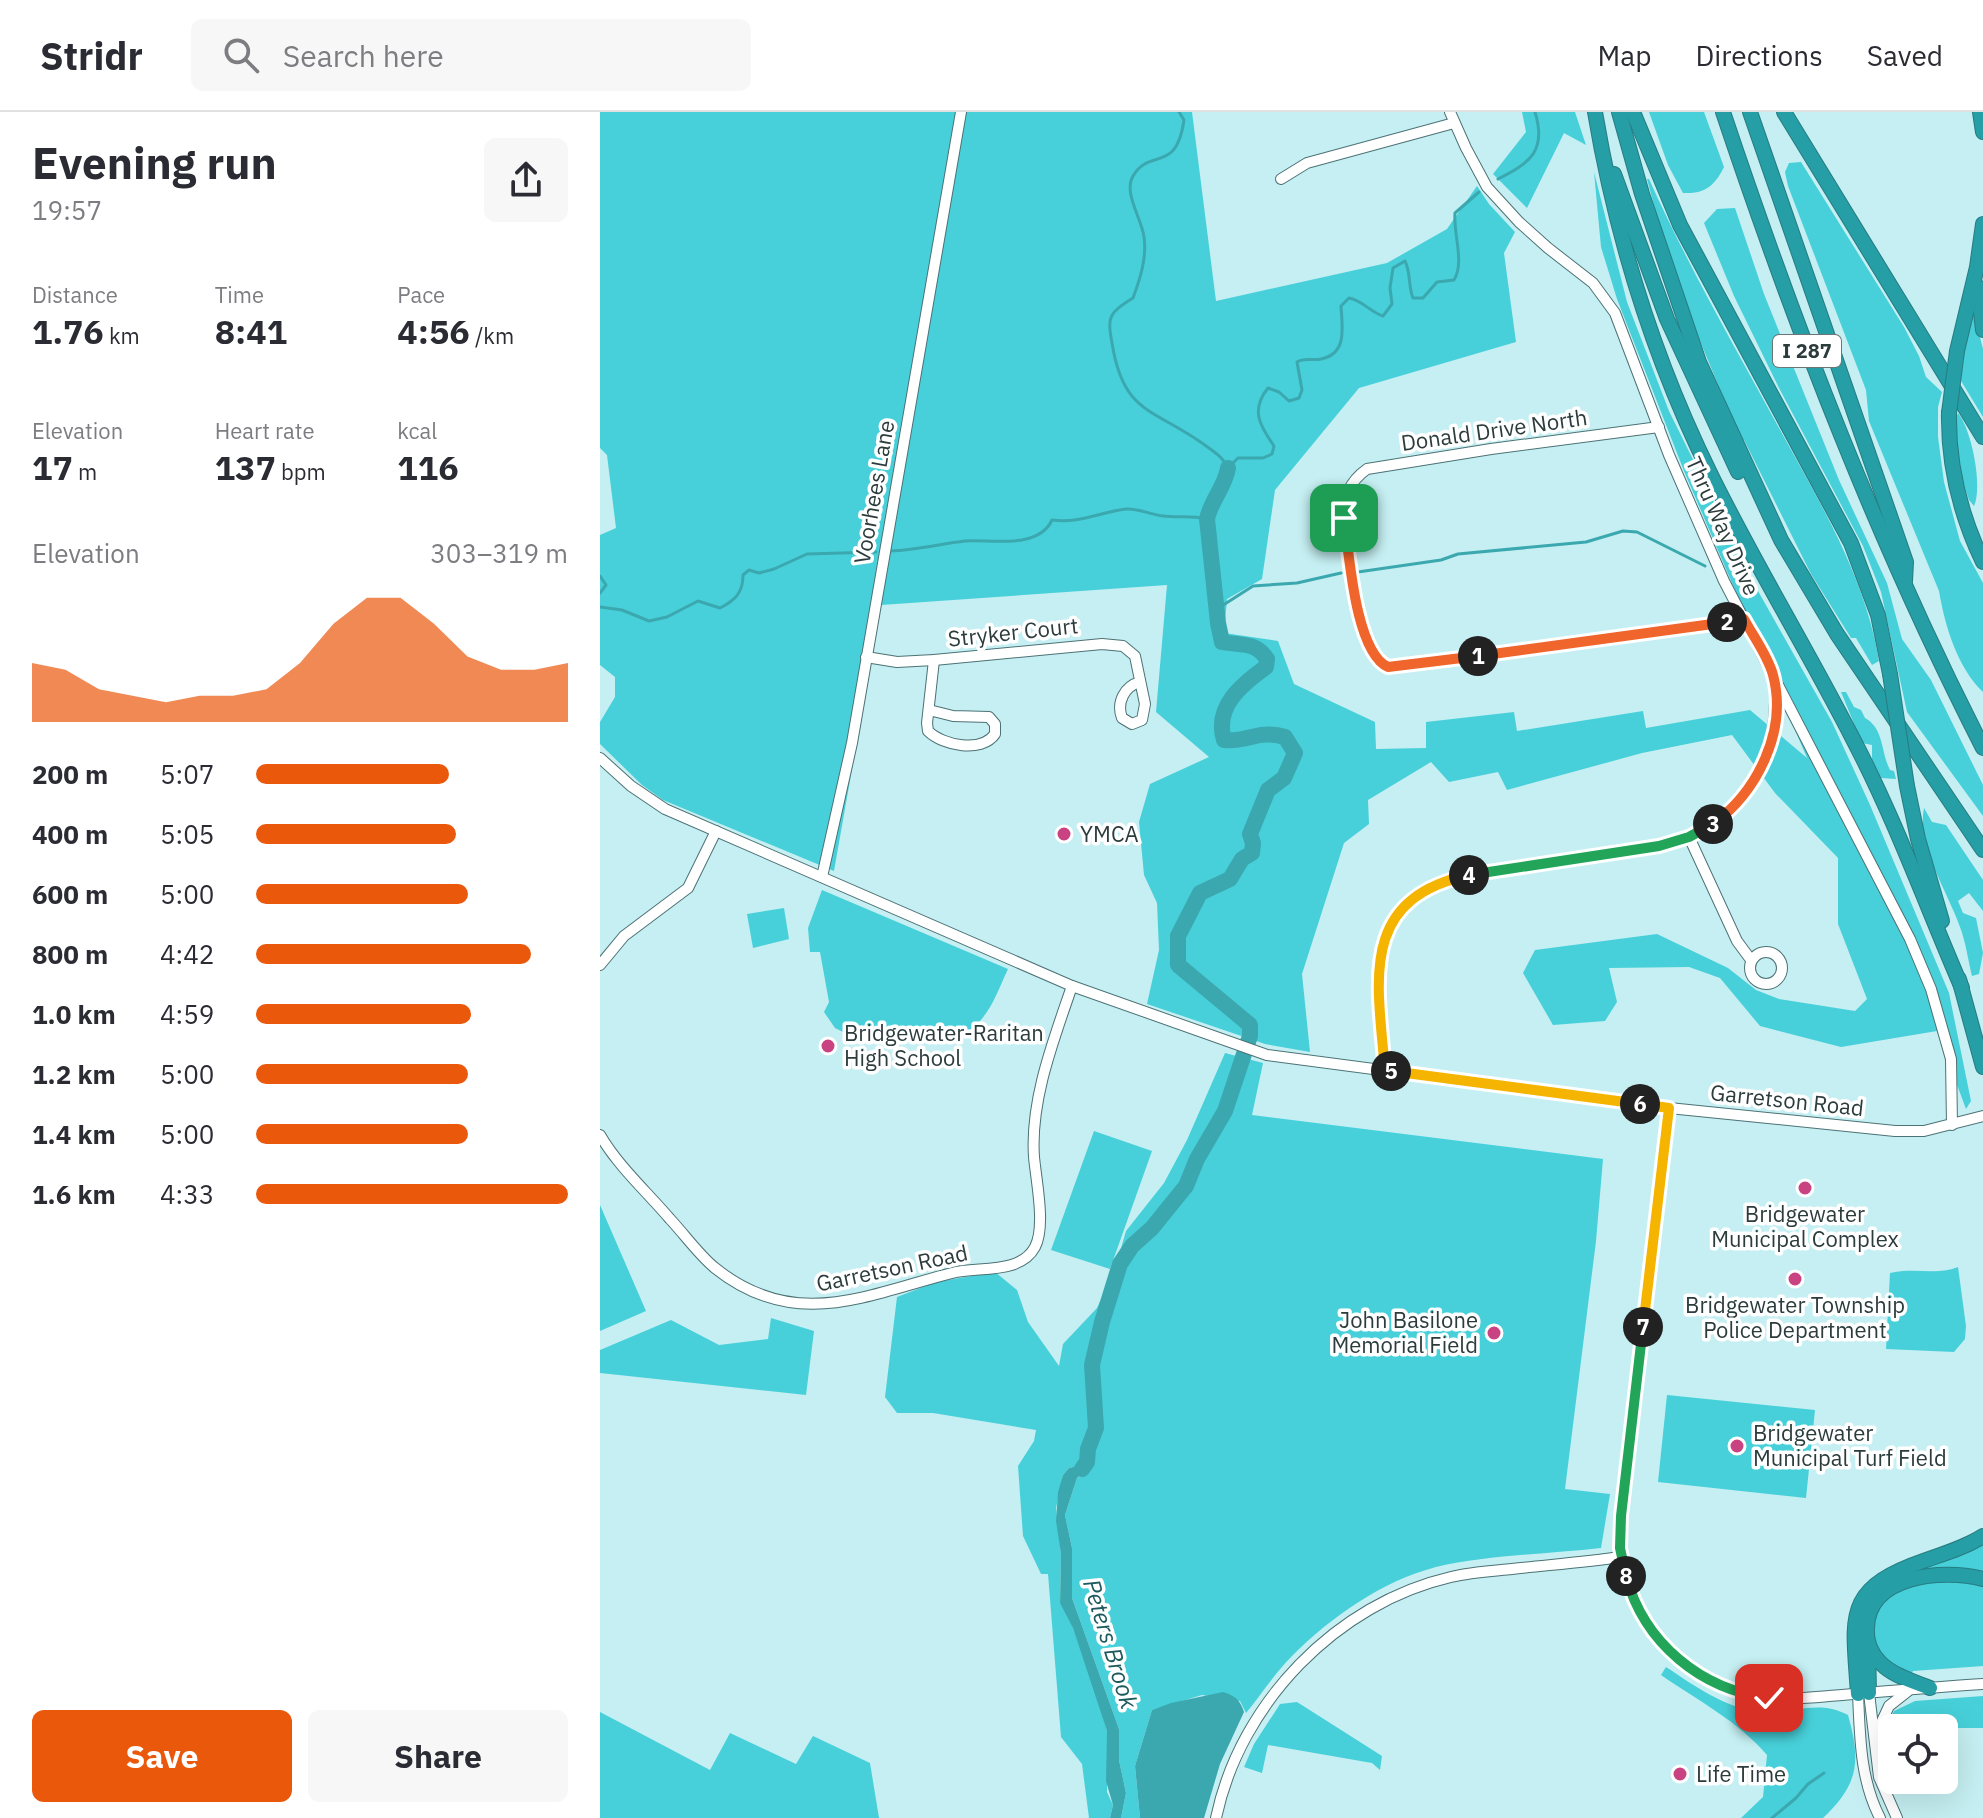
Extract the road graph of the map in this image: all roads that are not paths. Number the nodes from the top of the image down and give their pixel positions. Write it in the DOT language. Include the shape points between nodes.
graph roads {
  1 [pos="961,112"];
  2 [pos="1595,112"];
  3 [pos="1619,112"];
  4 [pos="1633,112"];
  5 [pos="1723,112"];
  6 [pos="1750,112"];
  7 [pos="1784,112"];
  8 [pos="1980,112"];
  9 [pos="1452,117"];
  10 [pos="1983,132"];
  11 [pos="1281,179"];
  12 [pos="1983,224"];
  13 [pos="1982,243"];
  14 [pos="1977,267"];
  15 [pos="1983,330"];
  16 [pos="1659,427"];
  17 [pos="1983,437"];
  18 [pos="1781,540"];
  19 [pos="1983,562"];
  20 [pos="1904,585"];
  21 [pos="1744,619"];
  22 [pos="866,657"];
  23 [pos="934,660"];
  24 [pos="1773,674"];
  25 [pos="1140,682"];
  26 [pos="929,710"];
  27 [pos="1983,748"];
  28 [pos="600,758"];
  29 [pos="716,831"];
  30 [pos="1689,837"];
  31 [pos="1983,850"];
  32 [pos="822,877"];
  33 [pos="1751,960"];
  34 [pos="600,965"];
  35 [pos="1072,986"];
  36 [pos="1962,988"];
  37 [pos="1983,1067"];
  38 [pos="1385,1071"];
  39 [pos="1669,1108"];
  40 [pos="1983,1116"];
  41 [pos="1952,1125"];
  42 [pos="600,1135"];
  43 [pos="1983,1536"];
  44 [pos="1621,1557"];
  45 [pos="1983,1579"];
  46 [pos="1868,1644"];
  47 [pos="1983,1684"];
  48 [pos="1930,1688"];
  49 [pos="1911,1689"];
  50 [pos="1864,1693"];
  51 [pos="1875,1736"];
  52 [pos="1216,1818"];
  53 [pos="1880,1818"];
  54 [pos="1897,1818"];
  1 -- 22 [label="street, Voorhees Lane"];
  2 -- 18 [label="highway" via="1637,241 1686,364 1746,488"];
  2 -- 36 [label="highway" via="1625,252 1690,431 1867,767"];
  3 -- 18 [label="highway" via="1699,362"];
  4 -- 36 [label="highway, bridge" via="1680,225 1851,543 1878,615 1918,839"];
  5 -- 20 [label="highway, I 287" via="1821,389"];
  6 -- 20 [label="highway, I 287" via="1906,562"];
  7 -- 17 [label="highway"];
  8 -- 10 [label="highway"];
  9 -- 11 [label="street" via="1307,163"];
  9 -- 16 [label="street, Thru Way Drive" via="1487,187 1609,303"];
  12 -- 13 [label="highway"];
  13 -- 14 [label="highway"];
  14 -- 15 [label="highway"];
  14 -- 19 [label="highway, bridge" via="1949,413 1953,476"];
  16 -- 21 [label="street, Thru Way Drive"];
  16 -- 21 [label="street, Donald Drive North" via="1367,469 1346,493 1344,518 1366,638 1377,660 1388,667"];
  18 -- 31 [label="highway" via="1837,634"];
  20 -- 27 [label="highway, I 287"];
  21 -- 24 [label="street, Thru Way Drive"];
  22 -- 23 [label="street, Stryker Court"];
  22 -- 32 [label="street, Voorhees Lane"];
  23 -- 25 [label="street, Stryker Court" via="1113,645 1133,652"];
  23 -- 26 [label="street"];
  24 -- 30 [label="street" via="1775,719 1757,777 1731,809"];
  24 -- 41 [label="street, Thru Way Drive" via="1931,989 1951,1059"];
  26 -- 26 [label="street" via="928,731 946,742 979,745 995,734 989,717"];
  28 -- 29 [label="street, Garretson Road" via="646,798"];
  29 -- 32 [label="street, Garretson Road"];
  29 -- 34 [label="street" via="688,888 624,936"];
  30 -- 33 [label="street"];
  30 -- 38 [label="street" via="1461,876 1419,894 1394,920 1378,963"];
  32 -- 35 [label="street, Garretson Road"];
  35 -- 38 [label="street, Garretson Road" via="1267,1055"];
  35 -- 42 [label="street, Garretson Road" via="1035,1114 1039,1233 1030,1254 1018,1263 958,1271 835,1304 771,1298 714,1267"];
  36 -- 37 [label="highway"];
  38 -- 39 [label="street, Garretson Road"];
  39 -- 41 [label="street, Garretson Road" via="1903,1131"];
  39 -- 44 [label="street" via="1622,1504"];
  40 -- 41 [label="street, Garretson Road"];
  43 -- 50 [label="highway" via="1892,1573 1866,1594 1854,1629"];
  44 -- 50 [label="street" via="1634,1600 1654,1635 1710,1680 1769,1698"];
  44 -- 52 [label="street" via="1454,1576 1387,1599 1352,1619 1303,1662 1263,1709 1232,1765"];
  45 -- 46 [label="highway" via="1958,1576 1891,1586 1870,1613"];
  46 -- 48 [label="highway" via="1886,1668"];
  46 -- 50 [label="highway"];
  47 -- 48 [label="street"];
  48 -- 49 [label="street"];
  49 -- 50 [label="street"];
  49 -- 51 [label="street" via="1889,1706"];
  50 -- 51 [label="street"];
  50 -- 53 [label="street" via="1863,1769"];
  51 -- 54 [label="street" via="1879,1777"];
}
